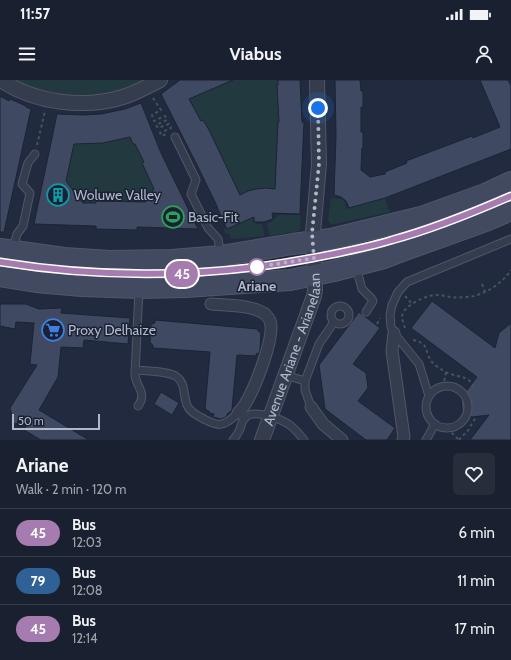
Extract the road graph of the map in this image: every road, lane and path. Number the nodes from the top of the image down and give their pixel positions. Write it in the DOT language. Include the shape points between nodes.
graph roads {
  1 [pos="1,80"];
  2 [pos="160,80"];
  3 [pos="318,80"];
  4 [pos="153,98"];
  5 [pos="46,108"];
  6 [pos="175,137"];
  7 [pos="36,151"];
  8 [pos="511,182"];
  9 [pos="511,196"];
  10 [pos="511,210"];
  11 [pos="511,239"];
  12 [pos="4,254"];
  13 [pos="221,256"];
  14 [pos="314,258"];
  15 [pos="355,265"];
  16 [pos="511,270"];
  17 [pos="0,276"];
  18 [pos="482,284"];
  19 [pos="139,288"];
  20 [pos="485,292"];
  21 [pos="211,304"];
  22 [pos="366,312"];
  23 [pos="334,322"];
  24 [pos="406,330"];
  25 [pos="394,333"];
  26 [pos="411,339"];
  27 [pos="135,370"];
  28 [pos="446,372"];
  29 [pos="285,374"];
  30 [pos="305,381"];
  31 [pos="443,387"];
  32 [pos="474,388"];
  33 [pos="429,396"];
  34 [pos="138,406"];
  35 [pos="311,407"];
  36 [pos="238,413"];
  37 [pos="270,417"];
  38 [pos="476,417"];
  39 [pos="435,424"];
  40 [pos="448,428"];
  41 [pos="234,440"];
  42 [pos="262,440"];
  43 [pos="304,440"];
  44 [pos="342,440"];
  45 [pos="403,440"];
  46 [pos="426,440"];
  47 [pos="459,440"];
  1 -- 2 [label="street" via="21,91 50,100 77,103 124,96"];
  3 -- 14 [label="street, Avenue Ariane - Arianelaan" via="319,164 312,233"];
  4 -- 6 [label="path" via="161,110 152,115 154,120 165,116 167,120 156,125 158,128 169,124 171,128 160,133 162,136 173,132"];
  5 -- 7 [label="path"];
  6 -- 13 [label="lane" via="196,180 191,194 208,228 218,239"];
  7 -- 12 [label="lane" via="28,162 22,184 30,193 23,226"];
  8 -- 14 [label="main road" via="421,217 331,239"];
  9 -- 14 [label="lane" via="404,236"];
  10 -- 15 [label="main road" via="384,258"];
  11 -- 25 [label="lane" via="407,282 398,292 392,305 390,327"];
  12 -- 13 [label="main road" via="110,261"];
  12 -- 14 [label="lane" via="28,266 122,274 231,270"];
  13 -- 14 [label="main road"];
  14 -- 15 [label="main road"];
  14 -- 19 [label="main road" via="290,280"];
  14 -- 29 [label="street, Avenue Ariane - Arianelaan" via="314,296"];
  15 -- 22 [label="lane" via="362,289 373,301"];
  16 -- 20 [label="path" via="502,281"];
  17 -- 19 [label="main road" via="67,285"];
  18 -- 20 [label="path"];
  19 -- 27 [label="lane"];
  20 -- 24 [label="path" via="463,298 433,295 422,299 404,311 402,316"];
  21 -- 36 [label="street" via="248,307 264,313 270,321 271,331 265,358 249,398"];
  23 -- 30 [label="lane" via="319,344"];
  25 -- 33 [label="lane" via="419,364"];
  25 -- 45 [label="street" via="392,351"];
  26 -- 28 [label="path" via="422,343 433,362"];
  27 -- 34 [label="lane" via="135,378 142,397"];
  27 -- 36 [label="lane" via="175,376 183,386 190,410 215,425 223,424"];
  28 -- 31 [label="path"];
  28 -- 32 [label="path" via="468,380"];
  29 -- 30 [label="lane"];
  29 -- 37 [label="street, Avenue Ariane - Arianelaan"];
  30 -- 35 [label="lane"];
  31 -- 33 [label="lane" via="433,391"];
  31 -- 40 [label="lane" via="457,388 468,403 464,420"];
  33 -- 39 [label="lane" via="426,408"];
  35 -- 44 [label="street" via="323,424"];
  37 -- 41 [label="lane" via="255,413 248,415"];
  37 -- 42 [label="street, Avenue Ariane - Arianelaan"];
  37 -- 43 [label="lane" via="293,427"];
  38 -- 47 [label="path"];
  39 -- 40 [label="lane"];
  39 -- 46 [label="lane"];
  40 -- 47 [label="path"];
}
